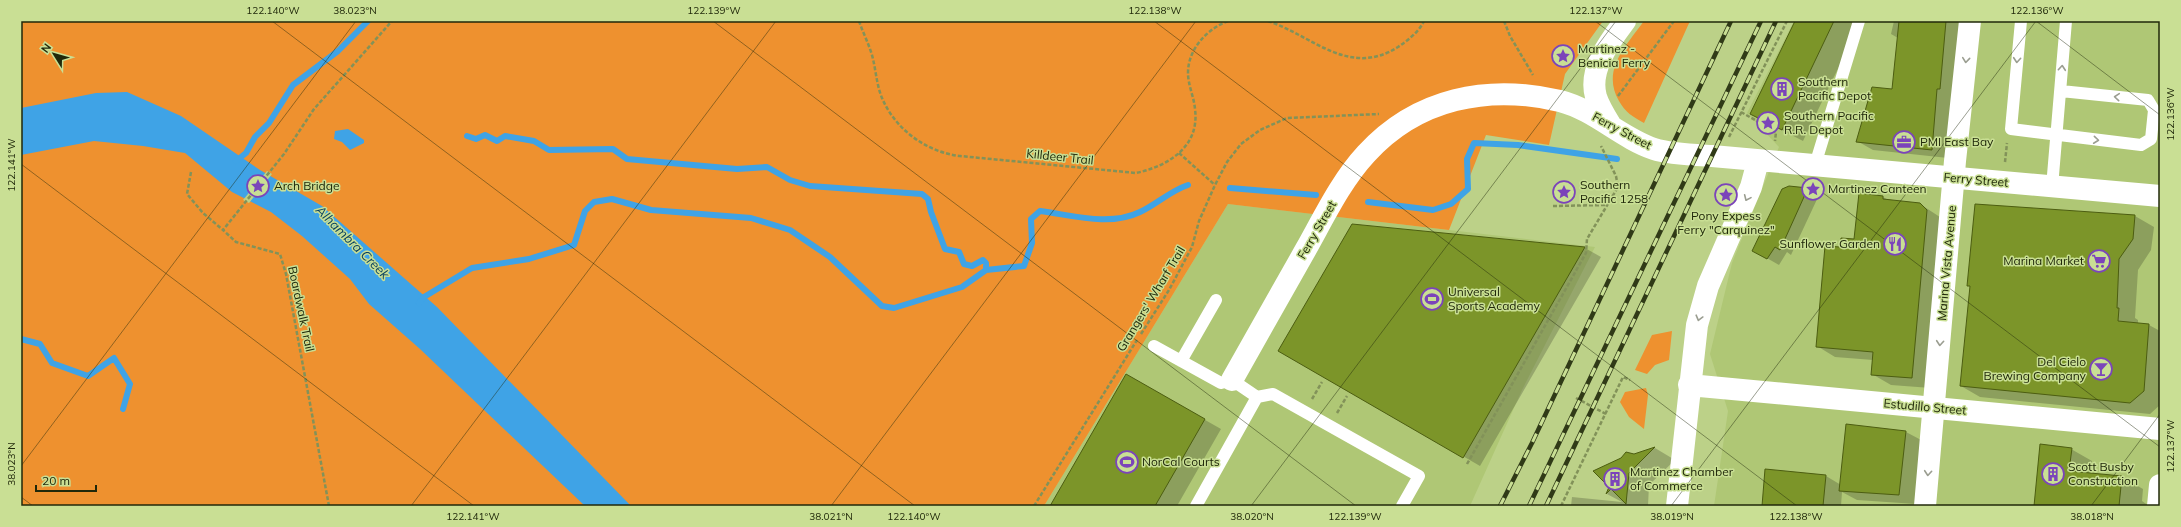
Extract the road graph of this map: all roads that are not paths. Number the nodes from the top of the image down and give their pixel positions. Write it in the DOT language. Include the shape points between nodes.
graph roads {
  1 [pos="1625,21"];
  2 [pos="1858,21"];
  3 [pos="1970,21"];
  4 [pos="2021,21"];
  5 [pos="2066,21"];
  6 [pos="2061,91"];
  7 [pos="1610,124"];
  8 [pos="2057,135"];
  9 [pos="1758,160"];
  10 [pos="1815,165"];
  11 [pos="1954,179"];
  12 [pos="2052,187"];
  13 [pos="2160,196"];
  14 [pos="1216,300"];
  15 [pos="1154,346"];
  16 [pos="1181,361"];
  17 [pos="1232,380"];
  18 [pos="1689,385"];
  19 [pos="1257,396"];
  20 [pos="1934,408"];
  21 [pos="2160,429"];
  22 [pos="2160,485"];
  23 [pos="1196,506"];
  24 [pos="1402,506"];
  25 [pos="1676,506"];
  26 [pos="1925,506"];
  27 [pos="2158,506"];
  1 -- 7 [label="street" via="1604,52 1597,68 1596,97"];
  2 -- 10 [label="lane"];
  3 -- 11 [label="street, Marina Vista Avenue, one-way"];
  4 -- 8 [label="lane, one-way" via="2011,129"];
  6 -- 5 [label="lane, one-way"];
  6 -- 8 [label="lane"];
  8 -- 6 [label="lane, one-way" via="2141,145 2151,139 2154,110 2148,100"];
  7 -- 9 [label="street, Ferry Street" via="1638,142 1655,149"];
  7 -- 17 [label="street, Ferry Street" via="1561,101 1502,93 1478,94 1450,100 1422,112 1395,128 1366,155 1350,175"];
  8 -- 12 [label="lane"];
  9 -- 10 [label="street, Ferry Street"];
  9 -- 18 [label="street, one-way" via="1752,187 1708,286 1698,325"];
  10 -- 11 [label="street, Ferry Street"];
  11 -- 12 [label="street, Ferry Street"];
  11 -- 20 [label="street, Marina Vista Avenue, one-way"];
  12 -- 13 [label="street, Ferry Street"];
  14 -- 16 [label="lane"];
  15 -- 16 [label="lane"];
  16 -- 17 [label="lane" via="1221,383"];
  17 -- 19 [label="lane"];
  18 -- 20 [label="street, Estudillo Street"];
  18 -- 25 [label="street"];
  19 -- 23 [label="lane"];
  19 -- 24 [label="lane" via="1273,394 1419,476"];
  20 -- 21 [label="street, Estudillo Street"];
  20 -- 26 [label="street, Marina Vista Avenue, one-way"];
  22 -- 27 [label="street"];
}
